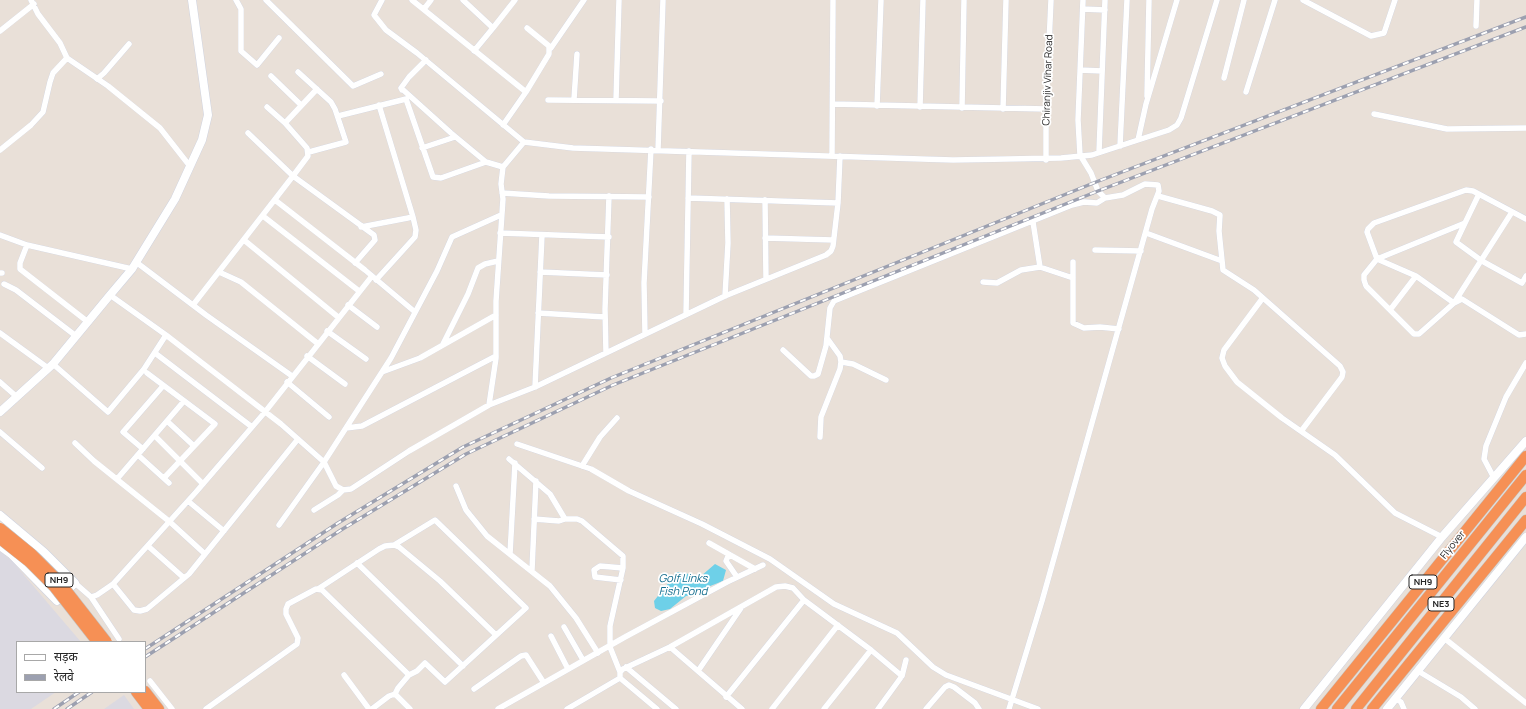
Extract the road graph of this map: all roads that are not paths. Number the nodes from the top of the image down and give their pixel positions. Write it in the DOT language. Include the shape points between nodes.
graph roads {
  1 [pos="192,0"];
  2 [pos="236,0"];
  3 [pos="266,0"];
  4 [pos="382,0"];
  5 [pos="412,0"];
  6 [pos="431,0"];
  7 [pos="462,0"];
  8 [pos="515,0"];
  9 [pos="584,0"];
  10 [pos="619,0"];
  11 [pos="663,0"];
  12 [pos="833,0"];
  13 [pos="881,0"];
  14 [pos="923,0"];
  15 [pos="964,0"];
  16 [pos="1006,0"];
  17 [pos="1051,0"];
  18 [pos="1083,0"];
  19 [pos="1105,0"];
  20 [pos="1127,0"];
  21 [pos="1149,0"];
  22 [pos="1177,0"];
  23 [pos="1217,0"];
  24 [pos="1244,0"];
  25 [pos="1275,0"];
  26 [pos="1303,0"];
  27 [pos="1394,0"];
  28 [pos="1477,0"];
  29 [pos="33,2"];
  30 [pos="424,9"];
  31 [pos="1083,9"];
  32 [pos="1105,10"];
  33 [pos="1476,26"];
  34 [pos="493,28"];
  35 [pos="527,28"];
  36 [pos="0,31"];
  37 [pos="279,38"];
  38 [pos="129,44"];
  39 [pos="551,48"];
  40 [pos="474,51"];
  41 [pos="577,54"];
  42 [pos="67,58"];
  43 [pos="426,60"];
  44 [pos="1080,70"];
  45 [pos="1102,71"];
  46 [pos="298,72"];
  47 [pos="381,74"];
  48 [pos="271,76"];
  49 [pos="1224,78"];
  50 [pos="97,79"];
  51 [pos="401,88"];
  52 [pos="317,89"];
  53 [pos="526,92"];
  54 [pos="1246,92"];
  55 [pos="406,99"];
  56 [pos="574,99"];
  57 [pos="548,100"];
  58 [pos="616,100"];
  59 [pos="660,101"];
  60 [pos="833,104"];
  61 [pos="1146,104"];
  62 [pos="301,105"];
  63 [pos="379,105"];
  64 [pos="878,106"];
  65 [pos="267,107"];
  66 [pos="920,107"];
  67 [pos="962,108"];
  68 [pos="1003,109"];
  69 [pos="1046,109"];
  70 [pos="1374,114"];
  71 [pos="338,116"];
  72 [pos="285,122"];
  73 [pos="503,124"];
  74 [pos="1526,128"];
  75 [pos="248,133"];
  76 [pos="455,137"];
  77 [pos="1138,140"];
  78 [pos="524,142"];
  79 [pos="1120,146"];
  80 [pos="422,148"];
  81 [pos="651,149"];
  82 [pos="0,150"];
  83 [pos="658,150"];
  84 [pos="689,151"];
  85 [pos="309,152"];
  86 [pos="1099,152"];
  87 [pos="1080,155"];
  88 [pos="832,156"];
  89 [pos="840,156"];
  90 [pos="1046,160"];
  91 [pos="486,162"];
  92 [pos="190,166"];
  93 [pos="503,167"];
  94 [pos="293,176"];
  95 [pos="502,193"];
  96 [pos="1479,194"];
  97 [pos="609,196"];
  98 [pos="1158,196"];
  99 [pos="649,197"];
  100 [pos="688,198"];
  101 [pos="1105,198"];
  102 [pos="727,199"];
  103 [pos="275,200"];
  104 [pos="765,200"];
  105 [pos="838,202"];
  106 [pos="1512,212"];
  107 [pos="500,215"];
  108 [pos="263,216"];
  109 [pos="413,217"];
  110 [pos="1526,219"];
  111 [pos="1033,222"];
  112 [pos="1465,222"];
  113 [pos="361,227"];
  114 [pos="500,233"];
  115 [pos="1146,233"];
  116 [pos="0,235"];
  117 [pos="542,235"];
  118 [pos="609,237"];
  119 [pos="765,238"];
  120 [pos="244,240"];
  121 [pos="834,240"];
  122 [pos="27,245"];
  123 [pos="1095,250"];
  124 [pos="1141,251"];
  125 [pos="1377,259"];
  126 [pos="1222,260"];
  127 [pos="498,261"];
  128 [pos="1482,261"];
  129 [pos="1073,262"];
  130 [pos="355,263"];
  131 [pos="134,265"];
  132 [pos="1040,267"];
  133 [pos="219,272"];
  134 [pos="540,272"];
  135 [pos="607,275"];
  136 [pos="1416,276"];
  137 [pos="374,278"];
  138 [pos="1073,278"];
  139 [pos="1526,278"];
  140 [pos="766,279"];
  141 [pos="983,282"];
  142 [pos="4,284"];
  143 [pos="359,290"];
  144 [pos="110,295"];
  145 [pos="725,296"];
  146 [pos="1262,299"];
  147 [pos="1454,303"];
  148 [pos="193,305"];
  149 [pos="348,305"];
  150 [pos="1390,310"];
  151 [pos="415,312"];
  152 [pos="538,313"];
  153 [pos="686,314"];
  154 [pos="496,315"];
  155 [pos="338,317"];
  156 [pos="605,317"];
  157 [pos="88,322"];
  158 [pos="377,327"];
  159 [pos="1119,329"];
  160 [pos="327,331"];
  161 [pos="0,333"];
  162 [pos="645,334"];
  163 [pos="1526,334"];
  164 [pos="166,335"];
  165 [pos="76,336"];
  166 [pos="827,338"];
  167 [pos="317,343"];
  168 [pos="443,344"];
  169 [pos="783,350"];
  170 [pos="156,353"];
  171 [pos="606,353"];
  172 [pos="307,356"];
  173 [pos="496,356"];
  174 [pos="366,359"];
  175 [pos="841,362"];
  176 [pos="1526,363"];
  177 [pos="50,366"];
  178 [pos="382,372"];
  179 [pos="147,373"];
  180 [pos="292,376"];
  181 [pos="886,380"];
  182 [pos="0,382"];
  183 [pos="287,382"];
  184 [pos="345,384"];
  185 [pos="163,386"];
  186 [pos="535,387"];
  187 [pos="17,397"];
  188 [pos="184,401"];
  189 [pos="489,405"];
  190 [pos="0,412"];
  191 [pos="264,412"];
  192 [pos="330,417"];
  193 [pos="617,418"];
  194 [pos="167,421"];
  195 [pos="252,427"];
  196 [pos="346,428"];
  197 [pos="1302,430"];
  198 [pos="0,432"];
  199 [pos="155,436"];
  200 [pos="820,437"];
  201 [pos="298,439"];
  202 [pos="1526,441"];
  203 [pos="75,443"];
  204 [pos="517,444"];
  205 [pos="194,446"];
  206 [pos="143,449"];
  207 [pos="138,455"];
  208 [pos="1526,456"];
  209 [pos="509,459"];
  210 [pos="180,461"];
  211 [pos="324,462"];
  212 [pos="515,463"];
  213 [pos="582,466"];
  214 [pos="42,468"];
  215 [pos="1526,475"];
  216 [pos="164,478"];
  217 [pos="1494,478"];
  218 [pos="117,479"];
  219 [pos="536,481"];
  220 [pos="169,483"];
  221 [pos="203,484"];
  222 [pos="456,486"];
  223 [pos="344,490"];
  224 [pos="1526,497"];
  225 [pos="188,501"];
  226 [pos="314,510"];
  227 [pos="0,515"];
  228 [pos="534,519"];
  229 [pos="565,519"];
  230 [pos="1526,520"];
  231 [pos="170,522"];
  232 [pos="279,525"];
  233 [pos="0,528"];
  234 [pos="224,531"];
  235 [pos="1442,537"];
  236 [pos="1526,537"];
  237 [pos="0,539"];
  238 [pos="710,543"];
  239 [pos="394,545"];
  240 [pos="0,546"];
  241 [pos="148,546"];
  242 [pos="204,554"];
  243 [pos="510,554"];
  244 [pos="729,554"];
  245 [pos="357,563"];
  246 [pos="764,565"];
  247 [pos="623,568"];
  248 [pos="755,569"];
  249 [pos="532,570"];
  250 [pos="737,577"];
  251 [pos="184,578"];
  252 [pos="621,580"];
  253 [pos="74,584"];
  254 [pos="113,584"];
  255 [pos="318,589"];
  256 [pos="91,597"];
  257 [pos="804,600"];
  258 [pos="743,606"];
  259 [pos="838,625"];
  260 [pos="564,627"];
  261 [pos="496,636"];
  262 [pos="551,636"];
  263 [pos="1444,638"];
  264 [pos="119,639"];
  265 [pos="96,641"];
  266 [pos="106,641"];
  267 [pos="610,647"];
  268 [pos="670,647"];
  269 [pos="871,650"];
  270 [pos="598,653"];
  271 [pos="583,660"];
  272 [pos="906,660"];
  273 [pos="463,666"];
  274 [pos="626,668"];
  275 [pos="568,669"];
  276 [pos="698,671"];
  277 [pos="1418,671"];
  278 [pos="344,675"];
  279 [pos="409,675"];
  280 [pos="620,675"];
  281 [pos="902,676"];
  282 [pos="150,681"];
  283 [pos="544,683"];
  284 [pos="474,689"];
  285 [pos="146,691"];
  286 [pos="137,693"];
  287 [pos="395,694"];
  288 [pos="726,696"];
  289 [pos="1396,699"];
  290 [pos="1012,700"];
  291 [pos="1526,703"];
  292 [pos="149,709"];
  293 [pos="160,709"];
  294 [pos="172,709"];
  295 [pos="206,709"];
  296 [pos="371,709"];
  297 [pos="410,709"];
  298 [pos="498,709"];
  299 [pos="567,709"];
  300 [pos="657,709"];
  301 [pos="676,709"];
  302 [pos="742,709"];
  303 [pos="772,709"];
  304 [pos="824,709"];
  305 [pos="878,709"];
  306 [pos="926,709"];
  307 [pos="979,709"];
  308 [pos="1009,709"];
  309 [pos="1038,709"];
  310 [pos="1304,709"];
  311 [pos="1321,709"];
  312 [pos="1336,709"];
  313 [pos="1356,709"];
  314 [pos="1372,709"];
  315 [pos="1387,709"];
  316 [pos="1404,709"];
  317 [pos="1475,709"];
  1 -- 92 [label="street" via="208,115 202,140"];
  2 -- 37 [label="street" via="241,9 241,51 257,65"];
  3 -- 47 [label="street" via="353,86"];
  4 -- 43 [label="street" via="374,15 386,30"];
  5 -- 30 [label="street"];
  6 -- 30 [label="street"];
  7 -- 34 [label="street"];
  8 -- 34 [label="street"];
  9 -- 39 [label="street"];
  10 -- 58 [label="street"];
  11 -- 59 [label="street"];
  12 -- 60 [label="street"];
  13 -- 64 [label="street"];
  14 -- 66 [label="street"];
  15 -- 67 [label="street"];
  16 -- 68 [label="street"];
  17 -- 69 [label="street, Chiranjiv Vihar Road"];
  18 -- 31 [label="street"];
  19 -- 32 [label="street"];
  20 -- 79 [label="street"];
  21 -- 61 [label="street"];
  22 -- 61 [label="street"];
  23 -- 77 [label="street" via="1181,118 1169,130"];
  24 -- 49 [label="street"];
  25 -- 54 [label="street"];
  26 -- 27 [label="street" via="1371,36 1384,33"];
  28 -- 33 [label="street"];
  29 -- 36 [label="street"];
  29 -- 42 [label="street"];
  30 -- 40 [label="street"];
  31 -- 32 [label="street"];
  31 -- 44 [label="street"];
  32 -- 45 [label="street"];
  34 -- 40 [label="street"];
  35 -- 39 [label="street"];
  38 -- 50 [label="street"];
  39 -- 53 [label="street" via="548,58"];
  40 -- 53 [label="street"];
  41 -- 56 [label="street"];
  42 -- 50 [label="street"];
  42 -- 82 [label="street" via="53,73 43,112"];
  43 -- 51 [label="street"];
  43 -- 73 [label="street"];
  44 -- 45 [label="street"];
  44 -- 87 [label="street"];
  45 -- 86 [label="street"];
  46 -- 52 [label="street"];
  48 -- 62 [label="street"];
  50 -- 92 [label="street" via="160,128"];
  51 -- 55 [label="street"];
  51 -- 76 [label="street"];
  52 -- 62 [label="street"];
  52 -- 71 [label="street" via="331,102"];
  53 -- 73 [label="street"];
  55 -- 63 [label="street"];
  55 -- 80 [label="street"];
  56 -- 57 [label="street"];
  56 -- 58 [label="street"];
  58 -- 59 [label="street"];
  59 -- 83 [label="street"];
  60 -- 64 [label="street"];
  60 -- 88 [label="street"];
  61 -- 77 [label="street"];
  62 -- 72 [label="street"];
  63 -- 71 [label="street"];
  63 -- 109 [label="street"];
  64 -- 66 [label="street"];
  65 -- 72 [label="street"];
  66 -- 67 [label="street"];
  67 -- 68 [label="street"];
  68 -- 69 [label="street"];
  69 -- 90 [label="street, Chiranjiv Vihar Road"];
  70 -- 74 [label="street" via="1440,128"];
  71 -- 85 [label="street" via="346,142"];
  72 -- 85 [label="street" via="303,141"];
  73 -- 78 [label="street"];
  75 -- 94 [label="street"];
  76 -- 80 [label="street"];
  76 -- 91 [label="street"];
  77 -- 79 [label="street"];
  78 -- 81 [label="street" via="573,148"];
  78 -- 93 [label="street"];
  79 -- 86 [label="street"];
  80 -- 91 [label="street" via="433,177 441,178"];
  81 -- 83 [label="street"];
  81 -- 99 [label="street"];
  83 -- 84 [label="street"];
  84 -- 88 [label="street"];
  84 -- 100 [label="street"];
  85 -- 94 [label="street"];
  86 -- 87 [label="street"];
  87 -- 90 [label="street"];
  87 -- 101 [label="street" via="1098,191"];
  88 -- 89 [label="street"];
  89 -- 90 [label="street"];
  89 -- 105 [label="street"];
  91 -- 93 [label="street"];
  92 -- 131 [label="street" via="175,199"];
  93 -- 95 [label="street"];
  94 -- 103 [label="street"];
  94 -- 113 [label="street"];
  95 -- 97 [label="street"];
  95 -- 107 [label="street"];
  96 -- 106 [label="street"];
  96 -- 112 [label="street"];
  96 -- 125 [label="street" via="1466,190 1374,223 1367,232"];
  97 -- 99 [label="street"];
  97 -- 118 [label="street"];
  98 -- 101 [label="street" via="1158,185 1145,184 1123,195"];
  98 -- 115 [label="street"];
  98 -- 126 [label="street" via="1212,210 1220,215"];
  99 -- 162 [label="street" via="644,283"];
  100 -- 102 [label="street"];
  100 -- 153 [label="street"];
  101 -- 111 [label="street" via="1097,203 1084,202 1072,205"];
  102 -- 104 [label="street"];
  102 -- 145 [label="street"];
  103 -- 108 [label="street"];
  103 -- 130 [label="street"];
  104 -- 105 [label="street"];
  104 -- 119 [label="street"];
  105 -- 121 [label="street"];
  106 -- 110 [label="street"];
  106 -- 128 [label="street"];
  107 -- 114 [label="street"];
  107 -- 151 [label="street" via="452,237"];
  108 -- 120 [label="street"];
  108 -- 143 [label="street"];
  109 -- 113 [label="street"];
  109 -- 137 [label="street" via="415,237"];
  111 -- 132 [label="street"];
  111 -- 166 [label="street" via="834,301 830,308"];
  112 -- 125 [label="street"];
  112 -- 128 [label="street" via="1456,242"];
  113 -- 130 [label="street" via="374,235 375,240"];
  114 -- 117 [label="street"];
  114 -- 127 [label="street"];
  115 -- 124 [label="street"];
  115 -- 126 [label="street"];
  116 -- 122 [label="street"];
  117 -- 118 [label="street"];
  117 -- 134 [label="street"];
  118 -- 135 [label="street"];
  119 -- 121 [label="street"];
  119 -- 140 [label="street"];
  120 -- 133 [label="street"];
  120 -- 155 [label="street"];
  121 -- 140 [label="street" via="831,251 826,255"];
  122 -- 131 [label="street"];
  122 -- 157 [label="street" via="20,269"];
  123 -- 124 [label="street"];
  124 -- 159 [label="street"];
  125 -- 136 [label="street"];
  125 -- 150 [label="street" via="1364,275 1364,280 1366,286"];
  126 -- 146 [label="street" via="1223,270 1254,290"];
  127 -- 154 [label="street"];
  127 -- 168 [label="street" via="478,268"];
  128 -- 139 [label="street" via="1522,282"];
  128 -- 147 [label="street"];
  129 -- 138 [label="street"];
  130 -- 137 [label="street"];
  131 -- 144 [label="street"];
  131 -- 148 [label="street"];
  132 -- 138 [label="street"];
  132 -- 141 [label="street" via="1021,270 996,283"];
  133 -- 148 [label="street"];
  133 -- 167 [label="street" via="241,282"];
  134 -- 135 [label="street"];
  134 -- 152 [label="street"];
  135 -- 156 [label="street"];
  136 -- 147 [label="street"];
  136 -- 150 [label="street"];
  137 -- 143 [label="street"];
  137 -- 151 [label="street"];
  138 -- 159 [label="street" via="1073,323 1084,328 1100,326"];
  140 -- 145 [label="street"];
  142 -- 165 [label="street" via="16,290"];
  143 -- 149 [label="street"];
  144 -- 157 [label="street"];
  144 -- 164 [label="street"];
  145 -- 153 [label="street"];
  146 -- 197 [label="street" via="1334,360 1343,372 1342,377"];
  146 -- 197 [label="street" via="1228,343 1222,358 1237,382 1282,418"];
  147 -- 150 [label="street" via="1419,334 1414,334"];
  147 -- 163 [label="street" via="1462,300 1519,335"];
  148 -- 180 [label="street"];
  149 -- 155 [label="street"];
  149 -- 158 [label="street"];
  151 -- 178 [label="street"];
  152 -- 156 [label="street"];
  152 -- 186 [label="street"];
  153 -- 162 [label="street"];
  154 -- 168 [label="street"];
  154 -- 173 [label="street"];
  155 -- 160 [label="street"];
  156 -- 171 [label="street"];
  157 -- 165 [label="street"];
  159 -- 290 [label="street"];
  160 -- 167 [label="street"];
  160 -- 174 [label="street"];
  161 -- 177 [label="street"];
  162 -- 171 [label="street"];
  164 -- 170 [label="street"];
  164 -- 191 [label="street"];
  165 -- 177 [label="street"];
  166 -- 169 [label="street" via="818,374 814,376 810,376"];
  166 -- 175 [label="street" via="840,356"];
  167 -- 172 [label="street"];
  168 -- 178 [label="street" via="420,358"];
  170 -- 177 [label="street" via="108,412"];
  170 -- 195 [label="street"];
  171 -- 186 [label="street"];
  172 -- 180 [label="street"];
  172 -- 184 [label="street"];
  173 -- 189 [label="street"];
  173 -- 196 [label="street" via="362,426"];
  175 -- 181 [label="street" via="853,364"];
  175 -- 200 [label="street" via="821,416"];
  176 -- 217 [label="street" via="1506,397 1486,446 1484,460"];
  177 -- 187 [label="street"];
  178 -- 196 [label="street"];
  179 -- 185 [label="street"];
  180 -- 183 [label="street"];
  182 -- 187 [label="street"];
  183 -- 191 [label="street"];
  183 -- 192 [label="street"];
  185 -- 188 [label="street"];
  185 -- 206 [label="street" via="123,432"];
  186 -- 189 [label="street"];
  187 -- 190 [label="street"];
  188 -- 194 [label="street"];
  188 -- 205 [label="street" via="215,424"];
  189 -- 223 [label="street" via="409,451 351,489"];
  191 -- 195 [label="street"];
  191 -- 201 [label="street"];
  193 -- 213 [label="street" via="600,437"];
  194 -- 199 [label="street"];
  194 -- 205 [label="street"];
  195 -- 221 [label="street"];
  196 -- 211 [label="street"];
  197 -- 235 [label="street" via="1335,455 1395,513"];
  198 -- 214 [label="street"];
  199 -- 206 [label="street"];
  199 -- 210 [label="street"];
  201 -- 211 [label="street"];
  201 -- 234 [label="street"];
  202 -- 217 [label="street"];
  203 -- 218 [label="street"];
  204 -- 213 [label="street"];
  205 -- 210 [label="street"];
  206 -- 207 [label="street"];
  207 -- 216 [label="street"];
  207 -- 218 [label="street"];
  208 -- 311 [label="highway, Flyover / NH9"];
  209 -- 212 [label="street"];
  210 -- 216 [label="street"];
  210 -- 221 [label="street"];
  211 -- 223 [label="street" via="336,486"];
  211 -- 232 [label="street"];
  212 -- 219 [label="street"];
  212 -- 243 [label="street"];
  213 -- 290 [label="street" via="770,559 834,604 897,633 933,667 946,675"];
  215 -- 312 [label="highway, NE3"];
  216 -- 220 [label="street"];
  217 -- 235 [label="street"];
  218 -- 231 [label="street"];
  219 -- 228 [label="street"];
  219 -- 229 [label="street" via="554,499"];
  221 -- 225 [label="street"];
  222 -- 243 [label="street" via="466,510 487,536"];
  223 -- 226 [label="street"];
  224 -- 313 [label="highway, NE3"];
  225 -- 231 [label="street"];
  225 -- 234 [label="street"];
  227 -- 253 [label="street" via="44,552"];
  228 -- 229 [label="street"];
  228 -- 249 [label="street"];
  229 -- 247 [label="street" via="577,519 587,525 623,556"];
  230 -- 314 [label="highway"];
  231 -- 241 [label="street"];
  231 -- 242 [label="street"];
  233 -- 266 [label="highway, NH9, bridge" via="32,554 60,582"];
  234 -- 242 [label="street"];
  235 -- 310 [label="street"];
  236 -- 263 [label="street"];
  237 -- 265 [label="highway, NH9, bridge" via="29,562 54,587"];
  238 -- 244 [label="street"];
  239 -- 245 [label="street" via="385,546"];
  239 -- 261 [label="street" via="440,581"];
  239 -- 261 [label="street" via="435,520 526,608"];
  240 -- 253 [label="street" via="57,601"];
  241 -- 251 [label="street"];
  241 -- 254 [label="street"];
  242 -- 251 [label="street"];
  243 -- 249 [label="street"];
  244 -- 248 [label="street"];
  244 -- 250 [label="street" via="726,561"];
  245 -- 255 [label="street"];
  245 -- 273 [label="street"];
  246 -- 248 [label="street"];
  247 -- 252 [label="street"];
  247 -- 252 [label="street" via="600,566 594,570 595,577"];
  248 -- 250 [label="street"];
  249 -- 270 [label="street" via="550,586 576,618"];
  250 -- 267 [label="street"];
  251 -- 254 [label="street" via="147,609 140,611 134,610"];
  252 -- 267 [label="street" via="610,626"];
  253 -- 256 [label="street"];
  254 -- 256 [label="street"];
  255 -- 279 [label="street" via="322,590"];
  255 -- 295 [label="street" via="305,593 288,604 286,609 298,638 297,644"];
  256 -- 264 [label="street"];
  257 -- 258 [label="street" via="793,588 785,586 776,587"];
  257 -- 259 [label="street"];
  257 -- 288 [label="street"];
  258 -- 268 [label="street"];
  258 -- 276 [label="street"];
  259 -- 269 [label="street"];
  259 -- 303 [label="street"];
  260 -- 271 [label="street"];
  261 -- 273 [label="street"];
  262 -- 275 [label="street"];
  263 -- 277 [label="street"];
  263 -- 291 [label="street"];
  267 -- 270 [label="street"];
  267 -- 280 [label="street"];
  268 -- 274 [label="street"];
  268 -- 276 [label="street"];
  269 -- 281 [label="street"];
  269 -- 304 [label="street"];
  270 -- 271 [label="street"];
  271 -- 275 [label="street"];
  272 -- 281 [label="street"];
  273 -- 279 [label="street" via="445,682 425,663"];
  274 -- 280 [label="street"];
  274 -- 301 [label="street"];
  275 -- 283 [label="street"];
  276 -- 288 [label="street"];
  277 -- 289 [label="street"];
  277 -- 317 [label="street" via="1461,697"];
  278 -- 296 [label="street"];
  279 -- 287 [label="street"];
  280 -- 299 [label="street"];
  280 -- 300 [label="street"];
  281 -- 305 [label="street"];
  282 -- 294 [label="street"];
  283 -- 284 [label="street" via="526,655 520,656"];
  283 -- 298 [label="street"];
  285 -- 293 [label="highway"];
  286 -- 292 [label="highway"];
  287 -- 296 [label="street"];
  287 -- 297 [label="street"];
  288 -- 302 [label="street"];
  289 -- 315 [label="street"];
  289 -- 316 [label="street" via="1402,702"];
  290 -- 308 [label="street"];
  290 -- 309 [label="street"];
  306 -- 307 [label="street" via="949,685 975,702"];
}
